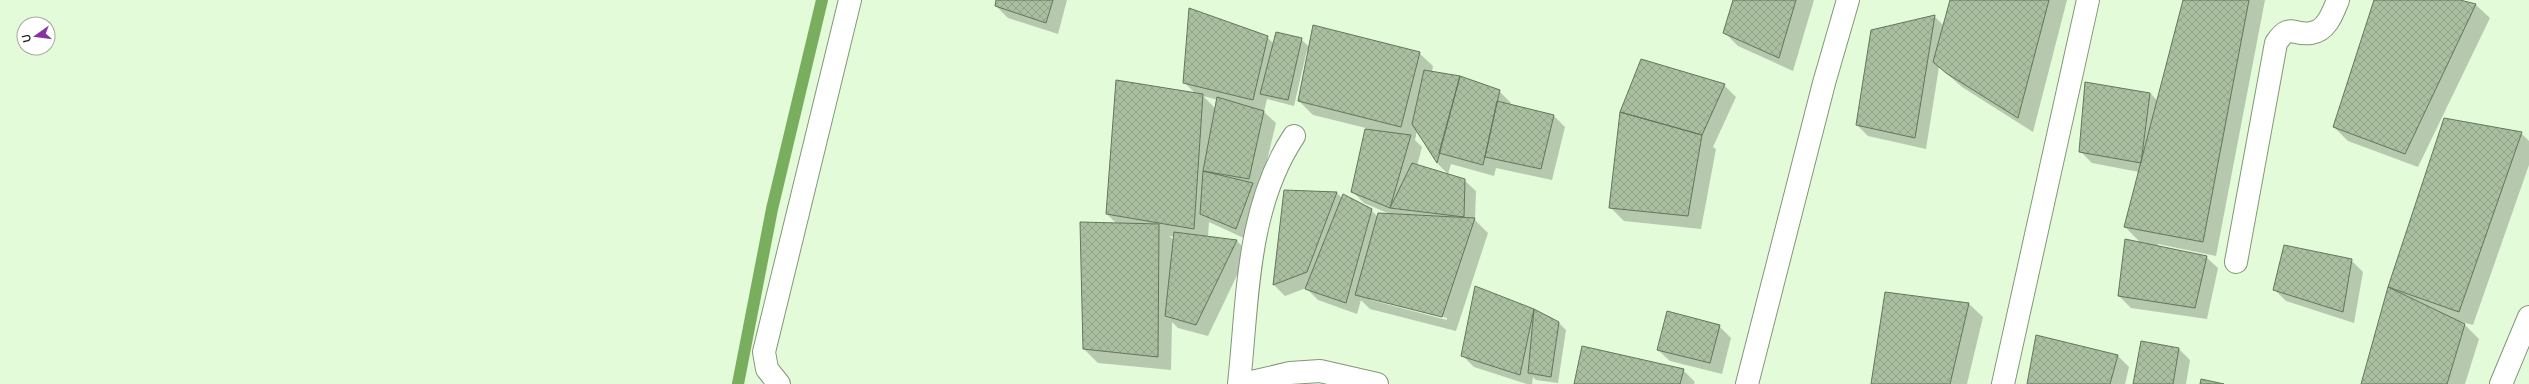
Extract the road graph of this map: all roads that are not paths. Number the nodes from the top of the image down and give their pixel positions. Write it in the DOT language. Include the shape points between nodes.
graph roads {
  1 [pos="850,0"];
  2 [pos="1848,0"];
  3 [pos="2088,0"];
  4 [pos="2338,0"];
  5 [pos="1294,136"];
  6 [pos="2236,262"];
  7 [pos="2529,317"];
  8 [pos="779,384"];
  9 [pos="1239,384"];
  10 [pos="1243,384"];
  11 [pos="1377,384"];
  12 [pos="1747,384"];
  13 [pos="2003,384"];
  14 [pos="2501,384"];
  1 -- 8 [label="street" via="764,352 767,368"];
  2 -- 12 [label="street" via="1824,83"];
  3 -- 13 [label="street"];
  4 -- 6 [label="street" via="2330,19 2318,30 2310,34 2292,30 2282,34 2276,44"];
  5 -- 9 [label="street" via="1272,175 1256,228"];
  7 -- 14 [label="street"];
  10 -- 11 [label="street" via="1290,373 1320,371"];
}
